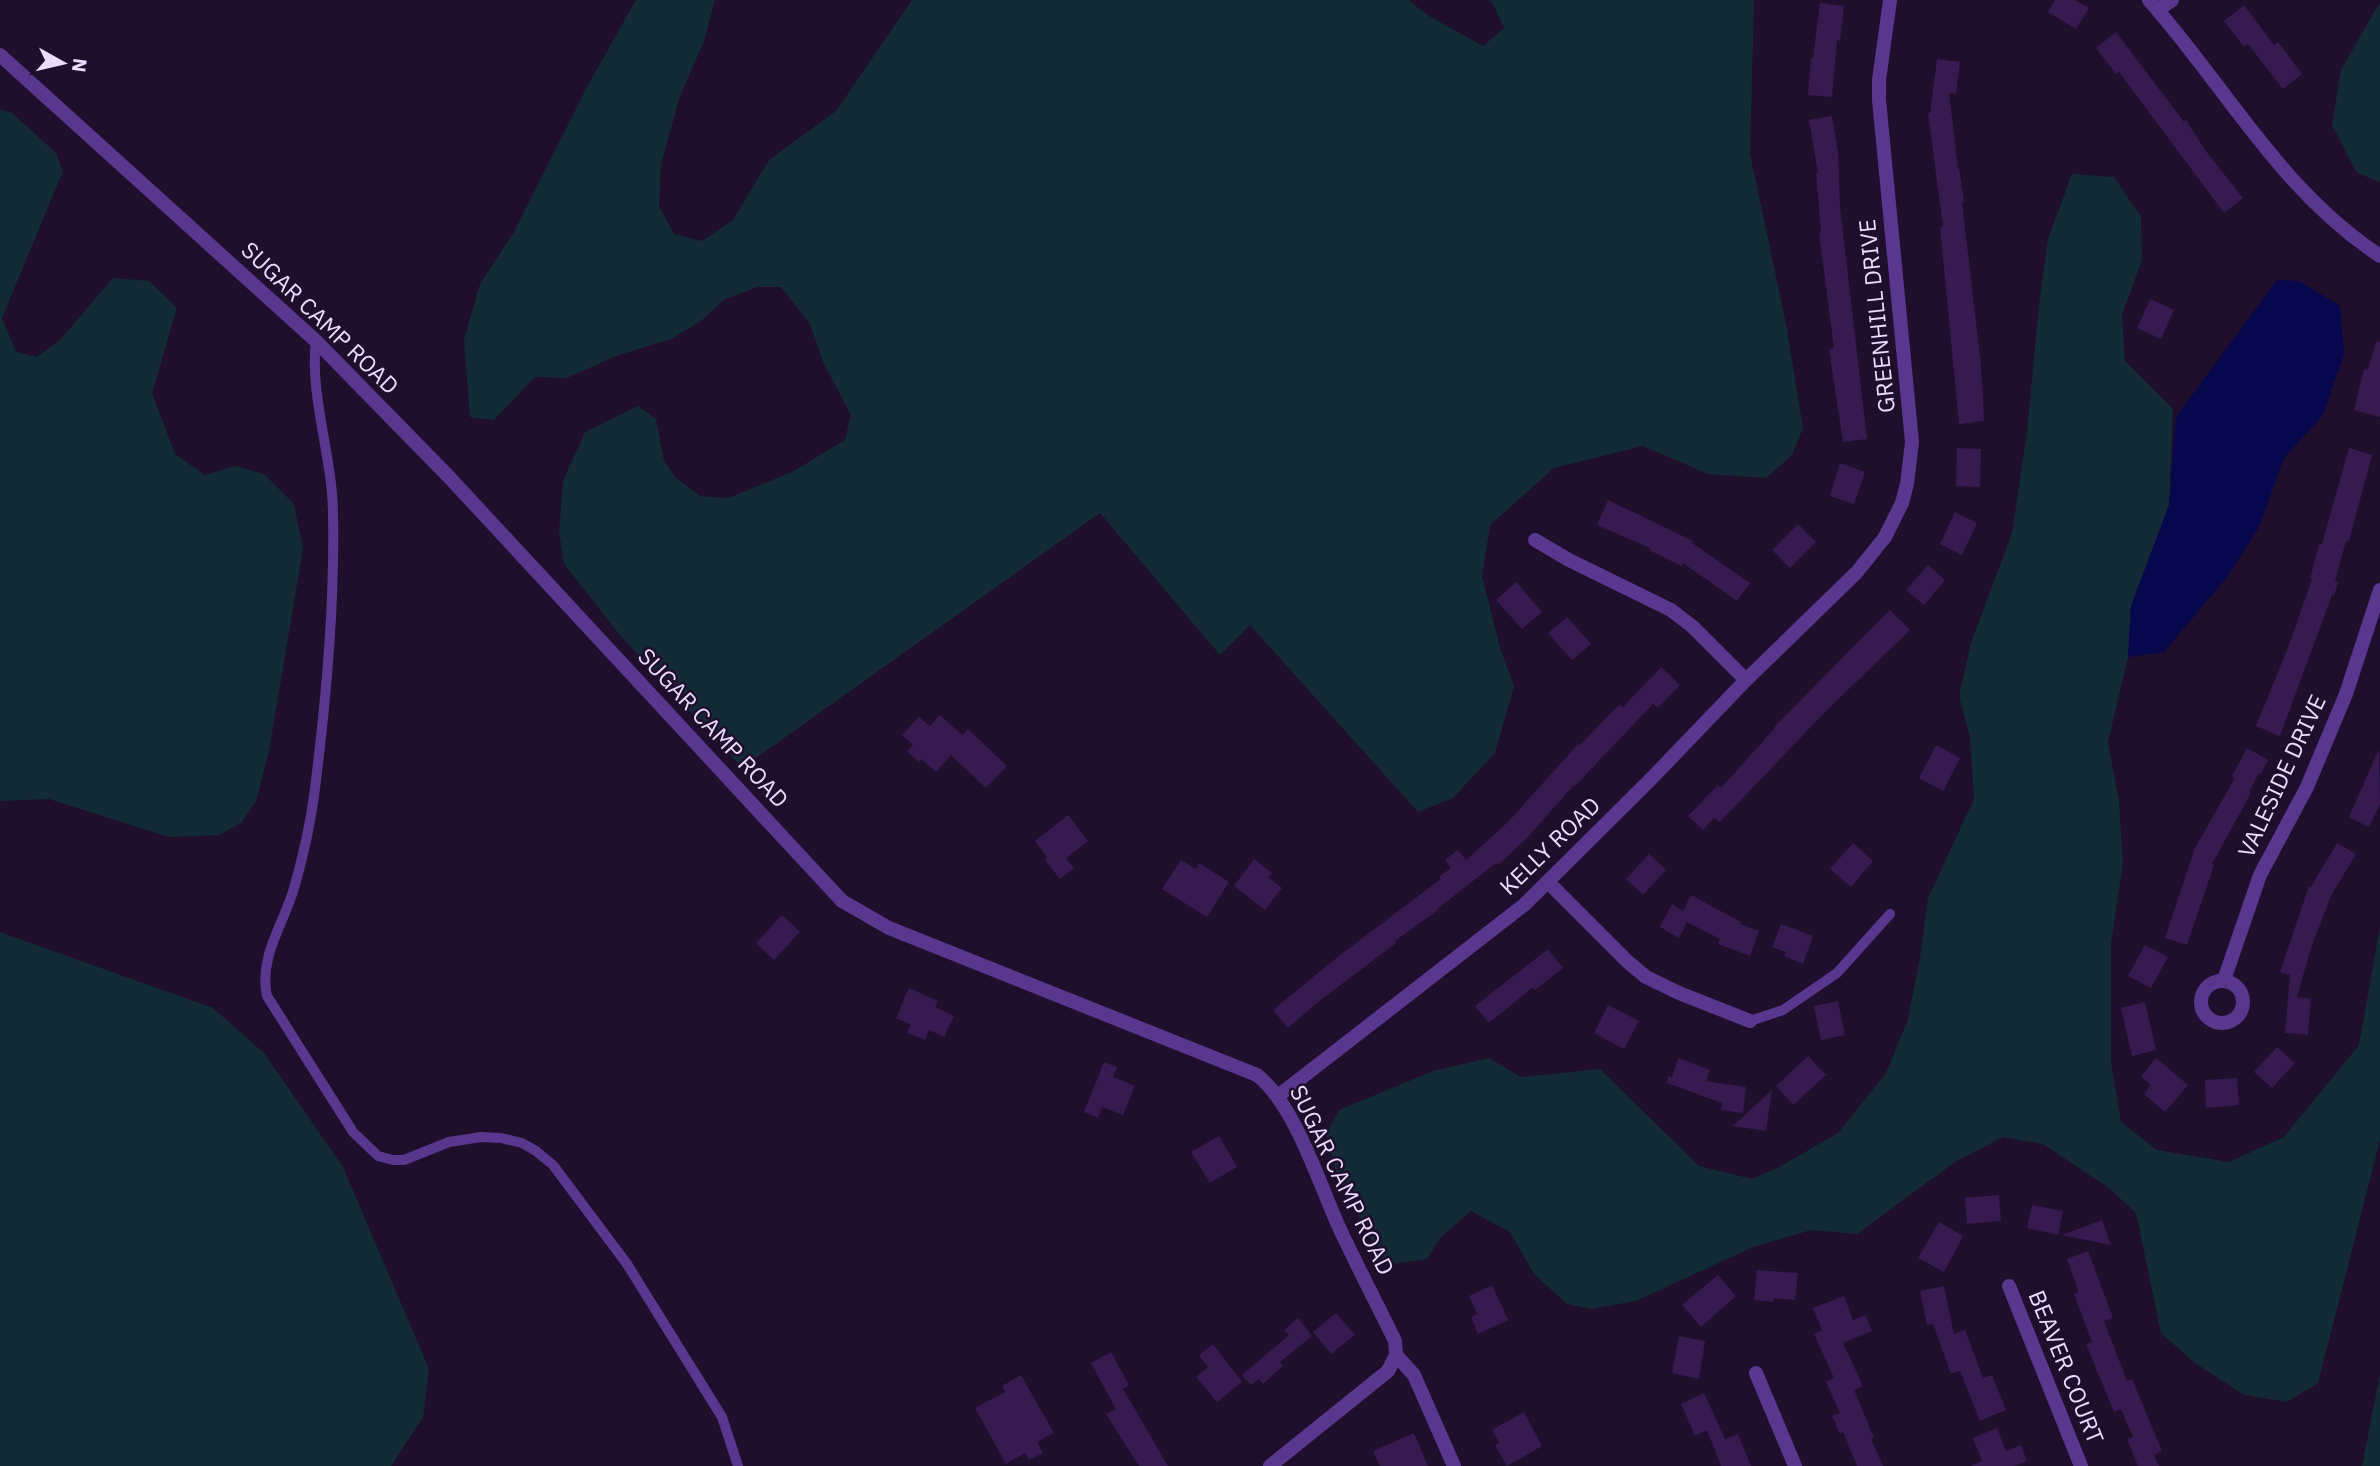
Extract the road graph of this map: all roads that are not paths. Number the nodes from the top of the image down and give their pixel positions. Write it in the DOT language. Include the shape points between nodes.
graph roads {
  1 [pos="1890,0"];
  2 [pos="2172,0"];
  3 [pos="2154,5"];
  4 [pos="0,55"];
  5 [pos="2380,256"];
  6 [pos="316,341"];
  7 [pos="1535,540"];
  8 [pos="2380,590"];
  9 [pos="1827,601"];
  10 [pos="1746,680"];
  11 [pos="1548,882"];
  12 [pos="1890,914"];
  13 [pos="2224,980"];
  14 [pos="1750,1021"];
  15 [pos="1278,1096"];
  16 [pos="2008,1286"];
  17 [pos="1396,1355"];
  18 [pos="1756,1373"];
  19 [pos="738,1466"];
  20 [pos="1270,1466"];
  21 [pos="1454,1466"];
  22 [pos="1795,1466"];
  23 [pos="2081,1466"];
  1 -- 9 [label="street, GREENHILL DRIVE" via="1879,100 1911,452 1902,503 1885,537"];
  2 -- 3 [label="street"];
  3 -- 5 [label="street" via="2274,161 2329,218"];
  4 -- 6 [label="street, SUGAR CAMP ROAD"];
  6 -- 15 [label="street, SUGAR CAMP ROAD" via="450,478 842,901 889,928 1257,1075"];
  6 -- 19 [label="lane" via="313,363 334,513 331,621 311,817 295,887 266,963 263,982 267,996 353,1132 378,1156 404,1160 449,1142 481,1137 522,1143 553,1165 627,1264 715,1405"];
  7 -- 10 [label="street" via="1671,610"];
  8 -- 13 [label="street, VALESIDE DRIVE" via="2346,694 2307,787 2260,874"];
  9 -- 10 [label="street, KELLY ROAD"];
  10 -- 11 [label="street, KELLY ROAD"];
  11 -- 14 [label="street" via="1646,977"];
  11 -- 15 [label="street, KELLY ROAD"];
  12 -- 14 [label="lane" via="1837,973 1783,1010"];
  15 -- 17 [label="street, SUGAR CAMP ROAD" via="1395,1340"];
  16 -- 23 [label="street, BEAVER COURT"];
  17 -- 20 [label="street" via="1388,1371"];
  17 -- 21 [label="street, SUGAR CAMP ROAD" via="1414,1376"];
  18 -- 22 [label="street"];
}
